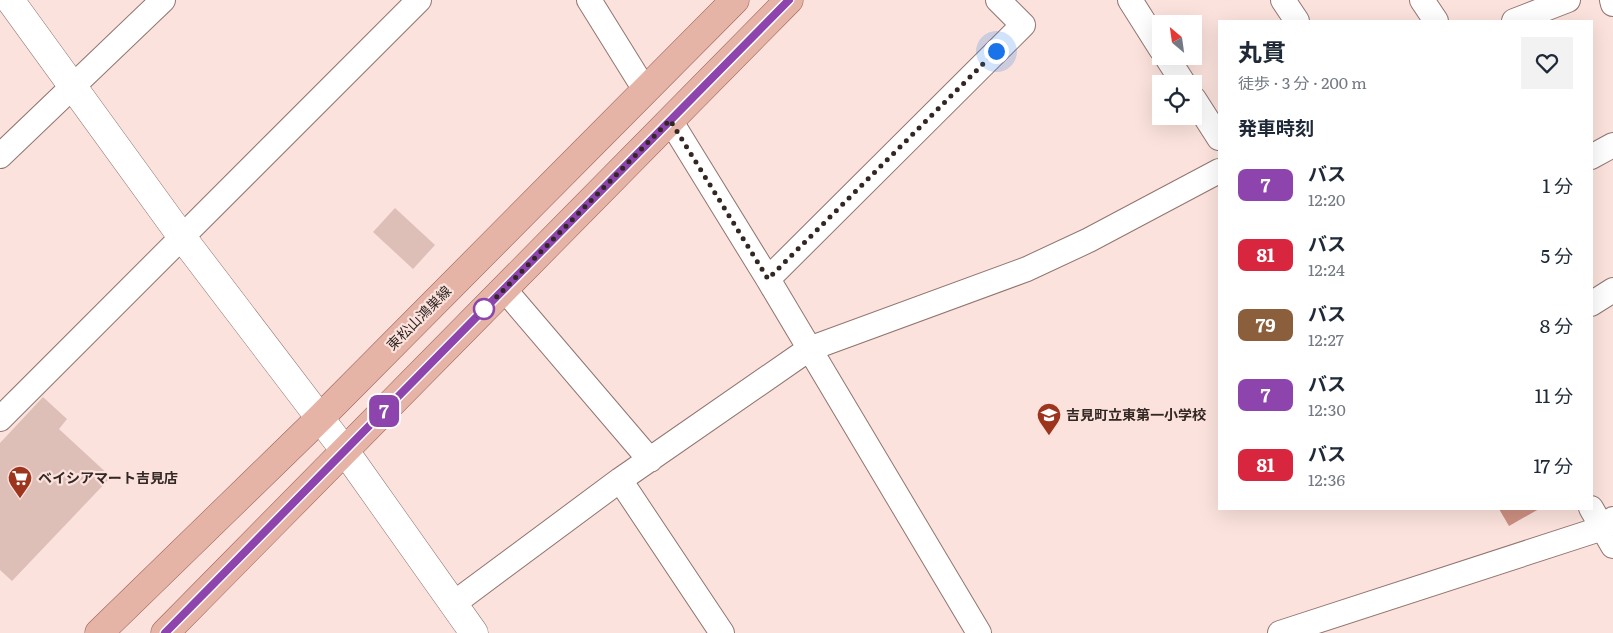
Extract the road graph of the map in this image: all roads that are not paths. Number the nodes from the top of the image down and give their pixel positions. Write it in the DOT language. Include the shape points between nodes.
graph roads {
  1 [pos="10,0"];
  2 [pos="163,0"];
  3 [pos="419,0"];
  4 [pos="589,0"];
  5 [pos="735,0"];
  6 [pos="789,0"];
  7 [pos="998,0"];
  8 [pos="1130,0"];
  9 [pos="1283,0"];
  10 [pos="1422,0"];
  11 [pos="1612,0"];
  12 [pos="1552,3"];
  13 [pos="1613,4"];
  14 [pos="1296,20"];
  15 [pos="1435,20"];
  16 [pos="1516,20"];
  17 [pos="1152,34"];
  18 [pos="74,86"];
  19 [pos="645,90"];
  20 [pos="1202,111"];
  21 [pos="670,120"];
  22 [pos="1218,136"];
  23 [pos="1613,145"];
  24 [pos="0,156"];
  25 [pos="1593,156"];
  26 [pos="1218,172"];
  27 [pos="182,237"];
  28 [pos="768,279"];
  29 [pos="504,289"];
  30 [pos="1613,290"];
  31 [pos="1593,303"];
  32 [pos="809,349"];
  33 [pos="320,418"];
  34 [pos="0,419"];
  35 [pos="345,451"];
  36 [pos="650,460"];
  37 [pos="620,480"];
  38 [pos="1605,525"];
  39 [pos="454,604"];
  40 [pos="99,633"];
  41 [pos="165,633"];
  42 [pos="474,633"];
  43 [pos="722,633"];
  44 [pos="979,633"];
  45 [pos="1280,633"];
  1 -- 18 [label="street"];
  2 -- 18 [label="street"];
  3 -- 27 [label="street"];
  4 -- 19 [label="street"];
  5 -- 19 [label="main road, 東松山鴻巣線"];
  6 -- 21 [label="main road"];
  7 -- 28 [label="street" via="1023,25"];
  8 -- 17 [label="street"];
  9 -- 14 [label="street"];
  10 -- 15 [label="street"];
  11 -- 13 [label="street"];
  12 -- 16 [label="street"];
  18 -- 24 [label="street"];
  18 -- 27 [label="street"];
  19 -- 33 [label="main road, 東松山鴻巣線"];
  20 -- 22 [label="street"];
  21 -- 28 [label="street"];
  21 -- 29 [label="main road"];
  23 -- 25 [label="street"];
  26 -- 32 [label="street" via="1027,269"];
  27 -- 33 [label="street"];
  27 -- 34 [label="street"];
  28 -- 32 [label="street"];
  29 -- 35 [label="main road"];
  29 -- 36 [label="street"];
  30 -- 31 [label="street"];
  32 -- 36 [label="street"];
  32 -- 44 [label="street"];
  33 -- 35 [label="street"];
  33 -- 40 [label="main road, 東松山鴻巣線"];
  35 -- 39 [label="street"];
  35 -- 41 [label="main road"];
  36 -- 37 [label="street"];
  37 -- 39 [label="street"];
  37 -- 43 [label="street"];
  38 -- 45 [label="street"];
  39 -- 42 [label="street"];
}
